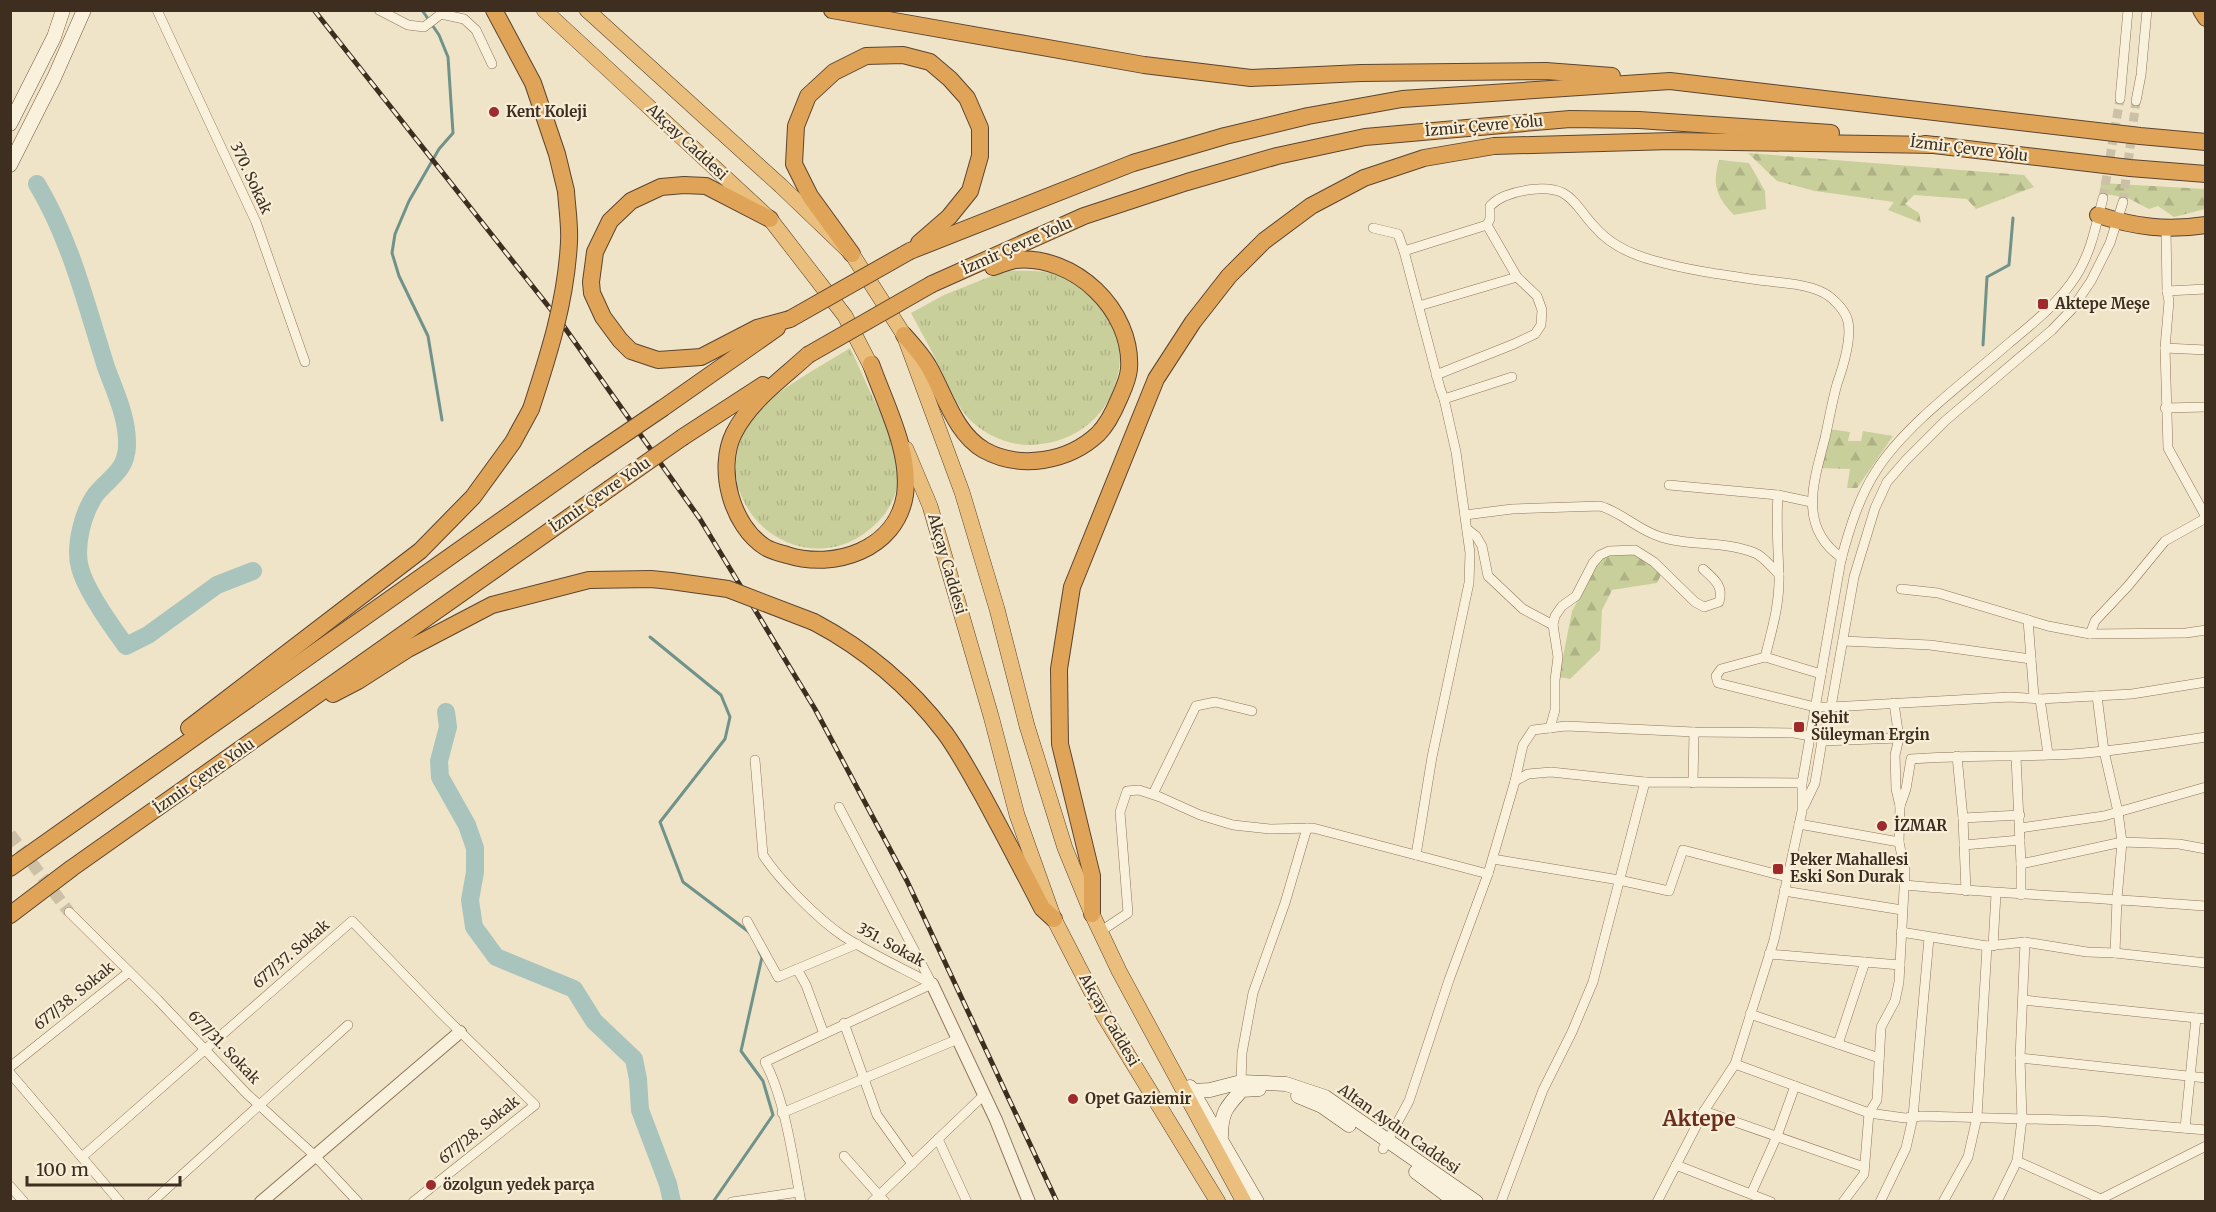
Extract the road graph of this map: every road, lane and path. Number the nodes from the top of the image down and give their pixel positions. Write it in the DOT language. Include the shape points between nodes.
graph roads {
  1 [pos="63,10"];
  2 [pos="84,10"];
  3 [pos="379,10"];
  4 [pos="494,10"];
  5 [pos="544,10"];
  6 [pos="586,10"];
  7 [pos="832,10"];
  8 [pos="2128,10"];
  9 [pos="2147,10"];
  10 [pos="2201,10"];
  11 [pos="156,11"];
  12 [pos="2205,18"];
  13 [pos="492,64"];
  14 [pos="1670,81"];
  15 [pos="2120,99"];
  16 [pos="2136,101"];
  17 [pos="10,124"];
  18 [pos="2205,142"];
  19 [pos="1936,145"];
  20 [pos="10,165"];
  21 [pos="2205,174"];
  22 [pos="2123,201"];
  23 [pos="2100,207"];
  24 [pos="770,219"];
  25 [pos="2117,221"];
  26 [pos="1487,225"];
  27 [pos="2205,225"];
  28 [pos="1373,228"];
  29 [pos="2166,228"];
  30 [pos="910,251"];
  31 [pos="1404,251"];
  32 [pos="852,254"];
  33 [pos="1517,277"];
  34 [pos="932,284"];
  35 [pos="2205,289"];
  36 [pos="2167,291"];
  37 [pos="1419,306"];
  38 [pos="790,319"];
  39 [pos="904,335"];
  40 [pos="2165,348"];
  41 [pos="2205,350"];
  42 [pos="808,355"];
  43 [pos="305,362"];
  44 [pos="871,364"];
  45 [pos="1436,375"];
  46 [pos="1512,376"];
  47 [pos="1444,399"];
  48 [pos="2205,407"];
  49 [pos="2165,408"];
  50 [pos="1669,485"];
  51 [pos="1778,495"];
  52 [pos="1811,502"];
  53 [pos="1465,515"];
  54 [pos="2205,517"];
  55 [pos="1467,529"];
  56 [pos="1842,558"];
  57 [pos="1703,569"];
  58 [pos="1779,574"];
  59 [pos="1901,589"];
  60 [pos="2028,620"];
  61 [pos="1553,625"];
  62 [pos="2205,630"];
  63 [pos="2090,634"];
  64 [pos="1843,641"];
  65 [pos="1765,657"];
  66 [pos="2031,659"];
  67 [pos="1821,674"];
  68 [pos="2205,682"];
  69 [pos="2097,696"];
  70 [pos="2037,698"];
  71 [pos="1894,703"];
  72 [pos="1815,707"];
  73 [pos="1831,707"];
  74 [pos="1252,711"];
  75 [pos="278,723"];
  76 [pos="1550,728"];
  77 [pos="1694,732"];
  78 [pos="1810,736"];
  79 [pos="2205,737"];
  80 [pos="1899,738"];
  81 [pos="1822,741"];
  82 [pos="2104,751"];
  83 [pos="2048,754"];
  84 [pos="1957,756"];
  85 [pos="2016,757"];
  86 [pos="755,760"];
  87 [pos="1515,781"];
  88 [pos="1645,782"];
  89 [pos="1693,783"];
  90 [pos="1802,783"];
  91 [pos="2205,787"];
  92 [pos="1153,794"];
  93 [pos="97,806"];
  94 [pos="1900,806"];
  95 [pos="839,807"];
  96 [pos="1802,811"];
  97 [pos="2118,812"];
  98 [pos="2020,815"];
  99 [pos="1963,818"];
  100 [pos="1799,824"];
  101 [pos="1307,828"];
  102 [pos="2020,828"];
  103 [pos="2020,840"];
  104 [pos="1899,842"];
  105 [pos="2122,842"];
  106 [pos="1964,845"];
  107 [pos="2205,849"];
  108 [pos="1416,855"];
  109 [pos="1493,859"];
  110 [pos="2021,864"];
  111 [pos="10,868"];
  112 [pos="1488,874"];
  113 [pos="1787,877"];
  114 [pos="1619,880"];
  115 [pos="1904,885"];
  116 [pos="1784,891"];
  117 [pos="1966,891"];
  118 [pos="1996,894"];
  119 [pos="2021,895"];
  120 [pos="2117,898"];
  121 [pos="2205,906"];
  122 [pos="1902,909"];
  123 [pos="69,912"];
  124 [pos="1092,914"];
  125 [pos="10,915"];
  126 [pos="1054,919"];
  127 [pos="747,921"];
  128 [pos="1101,931"];
  129 [pos="1901,932"];
  130 [pos="1929,938"];
  131 [pos="2025,942"];
  132 [pos="857,944"];
  133 [pos="1990,946"];
  134 [pos="2115,953"];
  135 [pos="1769,954"];
  136 [pos="1865,962"];
  137 [pos="2205,963"];
  138 [pos="1900,965"];
  139 [pos="797,969"];
  140 [pos="129,972"];
  141 [pos="932,984"];
  142 [pos="2024,1000"];
  143 [pos="1750,1014"];
  144 [pos="2201,1018"];
  145 [pos="844,1023"];
  146 [pos="348,1025"];
  147 [pos="460,1032"];
  148 [pos="824,1034"];
  149 [pos="1152,1034"];
  150 [pos="958,1039"];
  151 [pos="1838,1044"];
  152 [pos="204,1048"];
  153 [pos="1879,1058"];
  154 [pos="2020,1058"];
  155 [pos="1735,1064"];
  156 [pos="10,1067"];
  157 [pos="10,1073"];
  158 [pos="2190,1076"];
  159 [pos="2205,1078"];
  160 [pos="863,1079"];
  161 [pos="1241,1082"];
  162 [pos="1795,1086"];
  163 [pos="1194,1091"];
  164 [pos="984,1095"];
  165 [pos="259,1105"];
  166 [pos="535,1105"];
  167 [pos="1704,1111"];
  168 [pos="783,1113"];
  169 [pos="1869,1113"];
  170 [pos="1913,1117"];
  171 [pos="1977,1117"];
  172 [pos="2022,1119"];
  173 [pos="2185,1128"];
  174 [pos="2205,1131"];
  175 [pos="1221,1136"];
  176 [pos="1777,1136"];
  177 [pos="938,1139"];
  178 [pos="1385,1145"];
  179 [pos="2205,1146"];
  180 [pos="314,1155"];
  181 [pos="844,1156"];
  182 [pos="82,1157"];
  183 [pos="2017,1161"];
  184 [pos="912,1164"];
  185 [pos="1676,1165"];
  186 [pos="1864,1167"];
  187 [pos="10,1186"];
  188 [pos="1751,1194"];
  189 [pos="800,1197"];
  190 [pos="879,1199"];
  191 [pos="2100,1200"];
  192 [pos="24,1202"];
  193 [pos="120,1202"];
  194 [pos="152,1202"];
  195 [pos="261,1202"];
  196 [pos="358,1202"];
  197 [pos="413,1202"];
  198 [pos="732,1202"];
  199 [pos="967,1202"];
  200 [pos="1029,1202"];
  201 [pos="1218,1202"];
  202 [pos="1244,1202"];
  203 [pos="1257,1202"];
  204 [pos="1456,1202"];
  205 [pos="1476,1202"];
  206 [pos="1502,1202"];
  207 [pos="1657,1202"];
  208 [pos="1771,1202"];
  209 [pos="1843,1202"];
  210 [pos="1880,1202"];
  211 [pos="1944,1202"];
  212 [pos="1997,1202"];
  1 -- 17 [label="main road" via="54,37"];
  2 -- 20 [label="main road"];
  3 -- 13 [label="street" via="408,25 424,27 441,14 464,19 476,30"];
  4 -- 93 [label="highway, bridge" via="533,83 566,191 569,240 563,300 531,409 513,442 473,497 420,550 153,754"];
  5 -- 24 [label="highway, Akçay Caddesi"];
  6 -- 32 [label="highway, Akçay Caddesi"];
  7 -- 14 [label="highway" via="1144,65 1251,78 1546,70"];
  8 -- 15 [label="street"];
  9 -- 16 [label="street"];
  10 -- 12 [label="highway"];
  11 -- 43 [label="street, 370. Sokak" via="256,222"];
  14 -- 18 [label="highway"];
  14 -- 30 [label="highway" via="1402,99 1308,116 1133,163"];
  19 -- 21 [label="highway, İzmir Çevre Yolu"];
  19 -- 34 [label="highway, İzmir Çevre Yolu" via="1788,129 1570,119 1365,137 1277,156 1084,216"];
  19 -- 124 [label="highway" via="1672,141 1494,146 1424,158 1364,178 1311,206 1264,241 1192,322 1156,379 1072,587 1059,669 1060,744 1092,876"];
  22 -- 25 [label="street"];
  23 -- 25 [label="highway"];
  23 -- 56 [label="street" via="2090,250 2067,289 1923,417 1876,470 1850,527"];
  24 -- 38 [label="highway" via="706,186 661,187 631,201 610,221 595,252 592,293 620,340 631,351 658,360 701,357 757,328"];
  24 -- 44 [label="highway, Akçay Caddesi" via="845,316"];
  25 -- 29 [label="highway"];
  25 -- 64 [label="street" via="2096,272 2072,309 1945,421 1887,482 1854,577"];
  26 -- 31 [label="street"];
  26 -- 33 [label="street"];
  26 -- 52 [label="street" via="1490,206 1504,196 1539,189 1562,193 1623,250 1690,269 1803,286 1823,292 1835,302 1844,312 1848,330"];
  27 -- 29 [label="highway"];
  28 -- 31 [label="street" via="1398,234"];
  29 -- 36 [label="street"];
  30 -- 32 [label="highway" via="949,217 970,191 980,156 980,128 967,98 930,62 903,55 866,56 834,72 808,96 796,126 794,164 810,196"];
  30 -- 38 [label="highway, bridge"];
  31 -- 37 [label="street"];
  32 -- 39 [label="highway, Akçay Caddesi"];
  33 -- 37 [label="street"];
  33 -- 45 [label="street" via="1537,296 1542,310 1541,325 1535,334"];
  34 -- 39 [label="highway" via="1015,260 1050,263 1091,284 1111,308 1128,351 1129,371 1109,418 1099,433 1068,455 1016,461 984,449 968,437 928,364"];
  34 -- 42 [label="highway, İzmir Çevre Yolu, bridge"];
  35 -- 36 [label="street"];
  36 -- 40 [label="street"];
  37 -- 45 [label="street"];
  38 -- 93 [label="highway, bridge"];
  39 -- 124 [label="highway, Akçay Caddesi" via="962,492 1030,737 1065,848"];
  40 -- 41 [label="street"];
  40 -- 49 [label="street"];
  42 -- 44 [label="highway" via="749,408 727,450 726,468 734,508 754,536 765,547 800,559 827,561 858,554 889,530 900,513 906,480 902,456"];
  42 -- 75 [label="highway, İzmir Çevre Yolu, bridge" via="683,437"];
  44 -- 126 [label="highway, Akçay Caddesi" via="930,506 1017,815"];
  45 -- 47 [label="street"];
  46 -- 47 [label="street"];
  47 -- 53 [label="street"];
  48 -- 49 [label="street"];
  49 -- 54 [label="street" via="2168,448"];
  50 -- 51 [label="street"];
  51 -- 52 [label="street"];
  51 -- 58 [label="street"];
  52 -- 56 [label="street" via="1814,522 1823,539"];
  53 -- 55 [label="street"];
  53 -- 58 [label="street" via="1600,506 1656,536 1756,553"];
  54 -- 63 [label="street" via="2165,541 2095,621"];
  55 -- 61 [label="street" via="1482,546 1488,576 1523,609"];
  55 -- 108 [label="street" via="1469,583 1432,757"];
  56 -- 67 [label="street"];
  57 -- 61 [label="street" via="1718,583 1721,595 1719,602 1704,608 1654,562 1635,550 1609,550 1593,563 1576,596 1562,606"];
  58 -- 65 [label="street" via="1777,611"];
  59 -- 60 [label="street" via="1938,593"];
  60 -- 63 [label="street"];
  60 -- 66 [label="street"];
  61 -- 76 [label="street" via="1558,657"];
  62 -- 63 [label="street"];
  64 -- 66 [label="street" via="1930,645"];
  64 -- 73 [label="street"];
  65 -- 67 [label="street"];
  65 -- 72 [label="street" via="1721,669 1716,676 1718,683"];
  66 -- 70 [label="street"];
  67 -- 72 [label="street"];
  68 -- 69 [label="street"];
  69 -- 70 [label="street"];
  69 -- 82 [label="street"];
  70 -- 71 [label="street"];
  70 -- 83 [label="street"];
  71 -- 73 [label="street"];
  71 -- 80 [label="street"];
  72 -- 73 [label="street"];
  72 -- 78 [label="street"];
  73 -- 81 [label="street"];
  74 -- 92 [label="street" via="1215,702 1196,706"];
  75 -- 125 [label="highway, İzmir Çevre Yolu"];
  75 -- 126 [label="highway, bridge" via="492,605 589,580 651,579 728,589 833,632 906,689 945,734 1042,908"];
  76 -- 77 [label="street"];
  76 -- 87 [label="street" via="1533,730 1523,745"];
  77 -- 78 [label="street"];
  77 -- 89 [label="street"];
  78 -- 90 [label="street"];
  79 -- 82 [label="street"];
  80 -- 81 [label="street"];
  80 -- 94 [label="street" via="1895,755"];
  81 -- 96 [label="street" via="1815,783"];
  82 -- 83 [label="street"];
  82 -- 97 [label="street"];
  83 -- 85 [label="street"];
  84 -- 85 [label="street"];
  84 -- 94 [label="street" via="1911,759"];
  84 -- 99 [label="street"];
  85 -- 98 [label="street"];
  86 -- 132 [label="street, 351. Sokak" via="763,855 791,890 840,934"];
  87 -- 88 [label="street" via="1528,774 1551,772"];
  87 -- 109 [label="street"];
  88 -- 89 [label="street"];
  88 -- 114 [label="street"];
  89 -- 90 [label="street"];
  90 -- 96 [label="street"];
  91 -- 97 [label="street"];
  92 -- 101 [label="street" via="1233,825"];
  92 -- 128 [label="street" via="1127,792 1120,812 1128,913"];
  93 -- 111 [label="highway"];
  94 -- 104 [label="street"];
  95 -- 141 [label="street"];
  96 -- 100 [label="street"];
  97 -- 102 [label="street"];
  97 -- 105 [label="street"];
  98 -- 99 [label="street"];
  98 -- 102 [label="street"];
  99 -- 106 [label="street"];
  100 -- 104 [label="street"];
  100 -- 113 [label="street"];
  101 -- 108 [label="street"];
  101 -- 161 [label="street" via="1253,993"];
  102 -- 103 [label="street"];
  103 -- 106 [label="street"];
  103 -- 110 [label="street"];
  104 -- 115 [label="street"];
  105 -- 107 [label="street"];
  105 -- 110 [label="street"];
  105 -- 120 [label="street"];
  106 -- 117 [label="street"];
  108 -- 112 [label="street"];
  109 -- 112 [label="street"];
  109 -- 114 [label="street"];
  110 -- 119 [label="street"];
  112 -- 178 [label="street" via="1410,1101"];
  113 -- 114 [label="street" via="1683,850 1668,891"];
  113 -- 116 [label="street"];
  114 -- 206 [label="street" via="1593,982 1543,1090"];
  115 -- 117 [label="street"];
  115 -- 122 [label="street"];
  116 -- 122 [label="street"];
  116 -- 135 [label="street"];
  117 -- 118 [label="street"];
  118 -- 119 [label="street"];
  118 -- 133 [label="street"];
  119 -- 120 [label="street"];
  120 -- 121 [label="street"];
  120 -- 134 [label="street"];
  122 -- 129 [label="street"];
  123 -- 140 [label="street, 677/31. Sokak"];
  124 -- 128 [label="highway, Akçay Caddesi"];
  126 -- 201 [label="highway, Akçay Caddesi" via="1104,1016"];
  127 -- 139 [label="street" via="778,977"];
  128 -- 149 [label="highway, Akçay Caddesi"];
  129 -- 130 [label="street"];
  129 -- 138 [label="street"];
  130 -- 133 [label="street"];
  130 -- 170 [label="street"];
  131 -- 133 [label="street"];
  131 -- 134 [label="street"];
  131 -- 142 [label="street"];
  132 -- 139 [label="street"];
  132 -- 141 [label="street, 351. Sokak"];
  133 -- 171 [label="street"];
  134 -- 137 [label="street"];
  135 -- 136 [label="street"];
  135 -- 143 [label="street"];
  136 -- 138 [label="street"];
  136 -- 151 [label="street"];
  138 -- 153 [label="street" via="1894,1001 1881,1027"];
  139 -- 148 [label="street"];
  140 -- 152 [label="street, 677/31. Sokak"];
  140 -- 156 [label="street, 677/38. Sokak"];
  141 -- 145 [label="street"];
  141 -- 150 [label="street, 351. Sokak"];
  142 -- 144 [label="street"];
  142 -- 154 [label="street"];
  143 -- 151 [label="street"];
  143 -- 155 [label="street"];
  144 -- 158 [label="street"];
  145 -- 148 [label="street"];
  145 -- 160 [label="street"];
  146 -- 165 [label="street"];
  147 -- 152 [label="street, 677/37. Sokak" via="352,921"];
  147 -- 166 [label="street, 677/37. Sokak"];
  147 -- 180 [label="street"];
  148 -- 168 [label="street" via="765,1062"];
  149 -- 163 [label="main road"];
  149 -- 202 [label="highway, Akçay Caddesi"];
  150 -- 160 [label="street"];
  150 -- 164 [label="street, 351. Sokak"];
  151 -- 153 [label="street"];
  152 -- 165 [label="street, 677/31. Sokak"];
  152 -- 182 [label="street, 677/37. Sokak"];
  153 -- 169 [label="street" via="1877,1100"];
  154 -- 158 [label="street"];
  154 -- 172 [label="street"];
  155 -- 162 [label="street"];
  155 -- 167 [label="street"];
  157 -- 182 [label="street"];
  158 -- 159 [label="street"];
  158 -- 173 [label="street"];
  160 -- 168 [label="street"];
  160 -- 184 [label="street" via="877,1115"];
  161 -- 163 [label="main road, Altan Aydın Caddesi"];
  161 -- 178 [label="main road, Altan Aydın Caddesi" via="1286,1084 1325,1097"];
  162 -- 169 [label="street"];
  162 -- 176 [label="street"];
  163 -- 175 [label="main road"];
  164 -- 177 [label="street"];
  164 -- 200 [label="street, 351. Sokak"];
  165 -- 180 [label="street, 677/31. Sokak"];
  165 -- 194 [label="street"];
  166 -- 197 [label="street, 677/28. Sokak"];
  167 -- 176 [label="street"];
  167 -- 185 [label="street"];
  168 -- 189 [label="street"];
  169 -- 170 [label="street"];
  169 -- 186 [label="street"];
  170 -- 171 [label="street"];
  170 -- 210 [label="street" via="1906,1148"];
  171 -- 172 [label="street"];
  171 -- 211 [label="street" via="1968,1157"];
  172 -- 173 [label="street"];
  172 -- 183 [label="street"];
  173 -- 174 [label="street"];
  175 -- 178 [label="main road, Altan Aydın Caddesi" via="1221,1118 1242,1090 1267,1088 1295,1094 1322,1106"];
  175 -- 203 [label="main road"];
  176 -- 186 [label="street"];
  176 -- 188 [label="street"];
  177 -- 184 [label="street"];
  177 -- 199 [label="street"];
  178 -- 204 [label="main road, Altan Aydın Caddesi"];
  178 -- 205 [label="main road, Altan Aydın Caddesi"];
  179 -- 191 [label="street"];
  180 -- 195 [label="street"];
  180 -- 196 [label="street, 677/31. Sokak"];
  181 -- 190 [label="street"];
  182 -- 193 [label="street"];
  183 -- 191 [label="street"];
  183 -- 212 [label="street"];
  184 -- 190 [label="street"];
  185 -- 188 [label="street"];
  185 -- 207 [label="street"];
  186 -- 209 [label="street" via="1864,1174"];
  187 -- 192 [label="street"];
  188 -- 208 [label="street"];
  189 -- 198 [label="street"];
}
